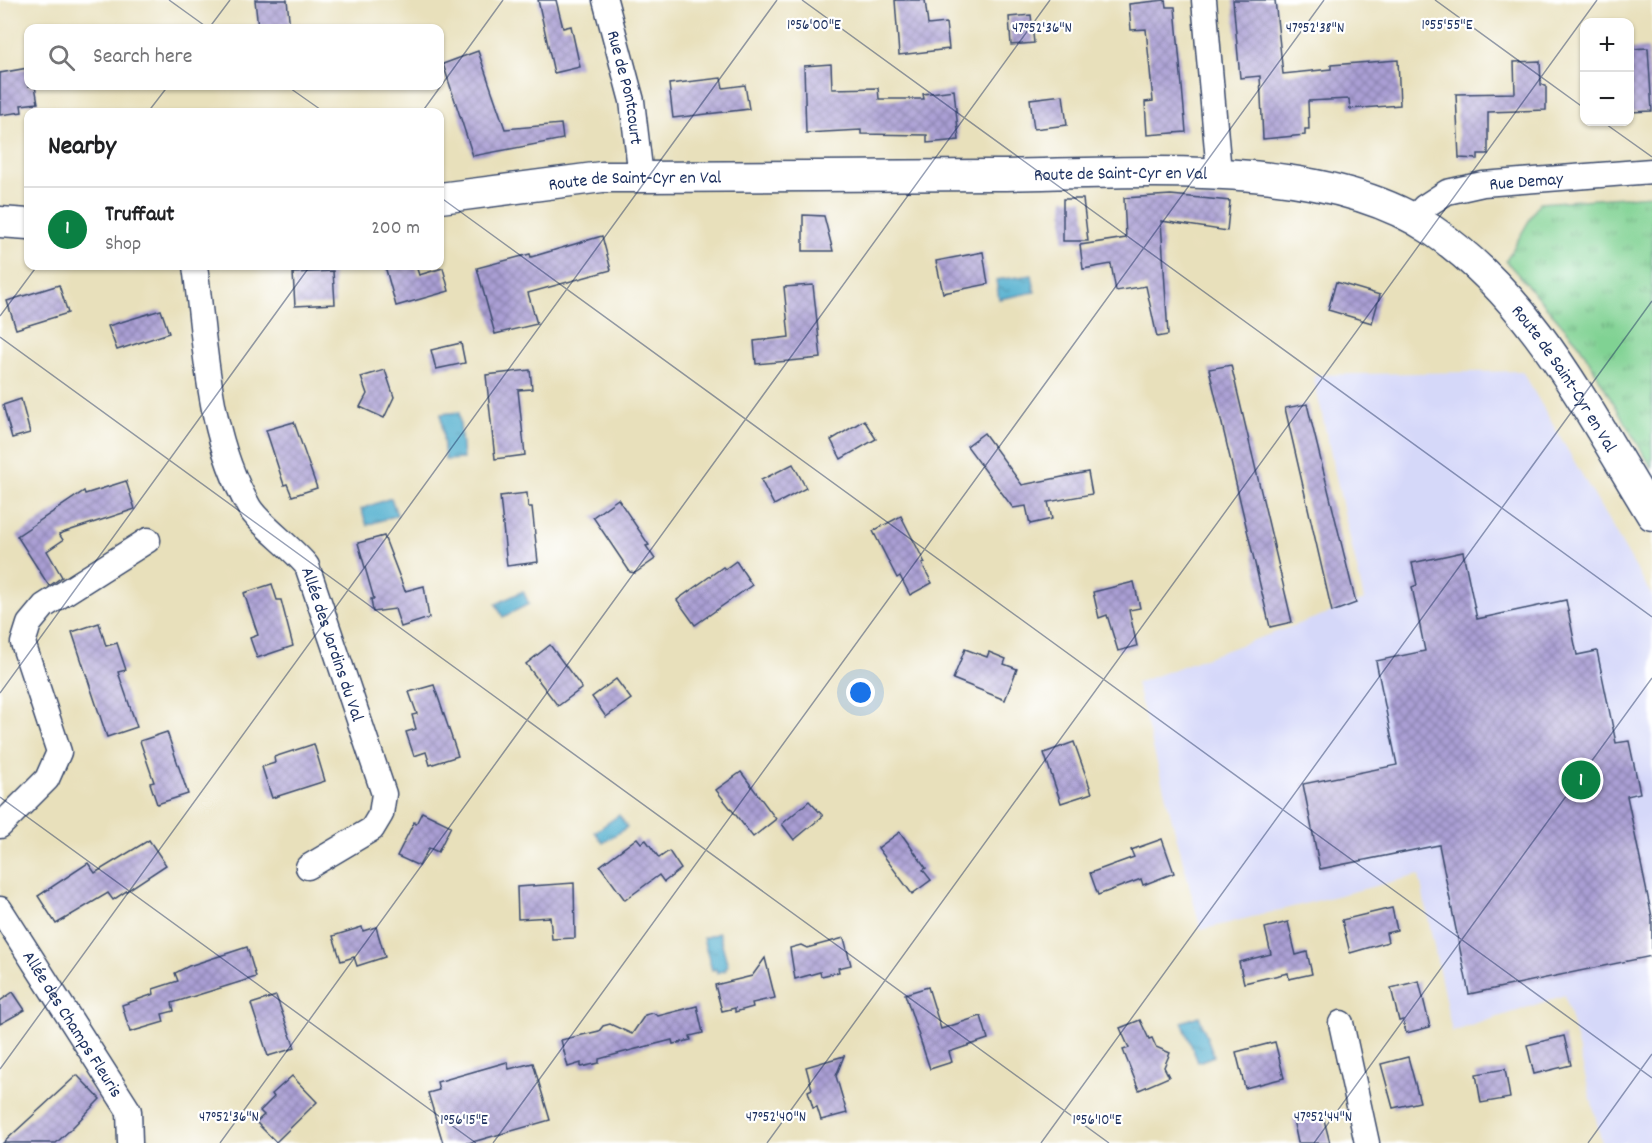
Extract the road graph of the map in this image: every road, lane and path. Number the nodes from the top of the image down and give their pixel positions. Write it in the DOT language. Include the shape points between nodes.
graph roads {
  1 [pos="605,0"];
  2 [pos="1204,0"];
  3 [pos="1652,171"];
  4 [pos="1219,173"];
  5 [pos="641,177"];
  6 [pos="444,197"];
  7 [pos="1413,219"];
  8 [pos="0,222"];
  9 [pos="24,224"];
  10 [pos="196,270"];
  11 [pos="1652,515"];
  12 [pos="148,540"];
  13 [pos="0,825"];
  14 [pos="308,867"];
  15 [pos="0,909"];
  16 [pos="1341,1023"];
  17 [pos="130,1143"];
  18 [pos="1367,1143"];
  1 -- 5 [label="street, Rue de Pontcourt" via="632,101"];
  2 -- 4 [label="street"];
  3 -- 7 [label="street, Rue Demay" via="1483,184 1447,192"];
  4 -- 5 [label="street, Route de Saint-Cyr en Val"];
  4 -- 7 [label="street, Route de Saint-Cyr en Val" via="1336,189 1371,199"];
  5 -- 6 [label="street, Route de Saint-Cyr en Val" via="602,177"];
  7 -- 11 [label="street, Route de Saint-Cyr en Val" via="1456,248 1515,303 1543,340"];
  8 -- 9 [label="street"];
  10 -- 14 [label="street, Allée des Jardins du Val" via="218,432 249,509 294,549 307,566 384,794 381,814 372,829"];
  12 -- 13 [label="street" via="44,606 29,624 23,643 59,752 46,780"];
  15 -- 17 [label="street, Allée des Champs Fleuris" via="129,1111"];
  16 -- 18 [label="street"];
}
